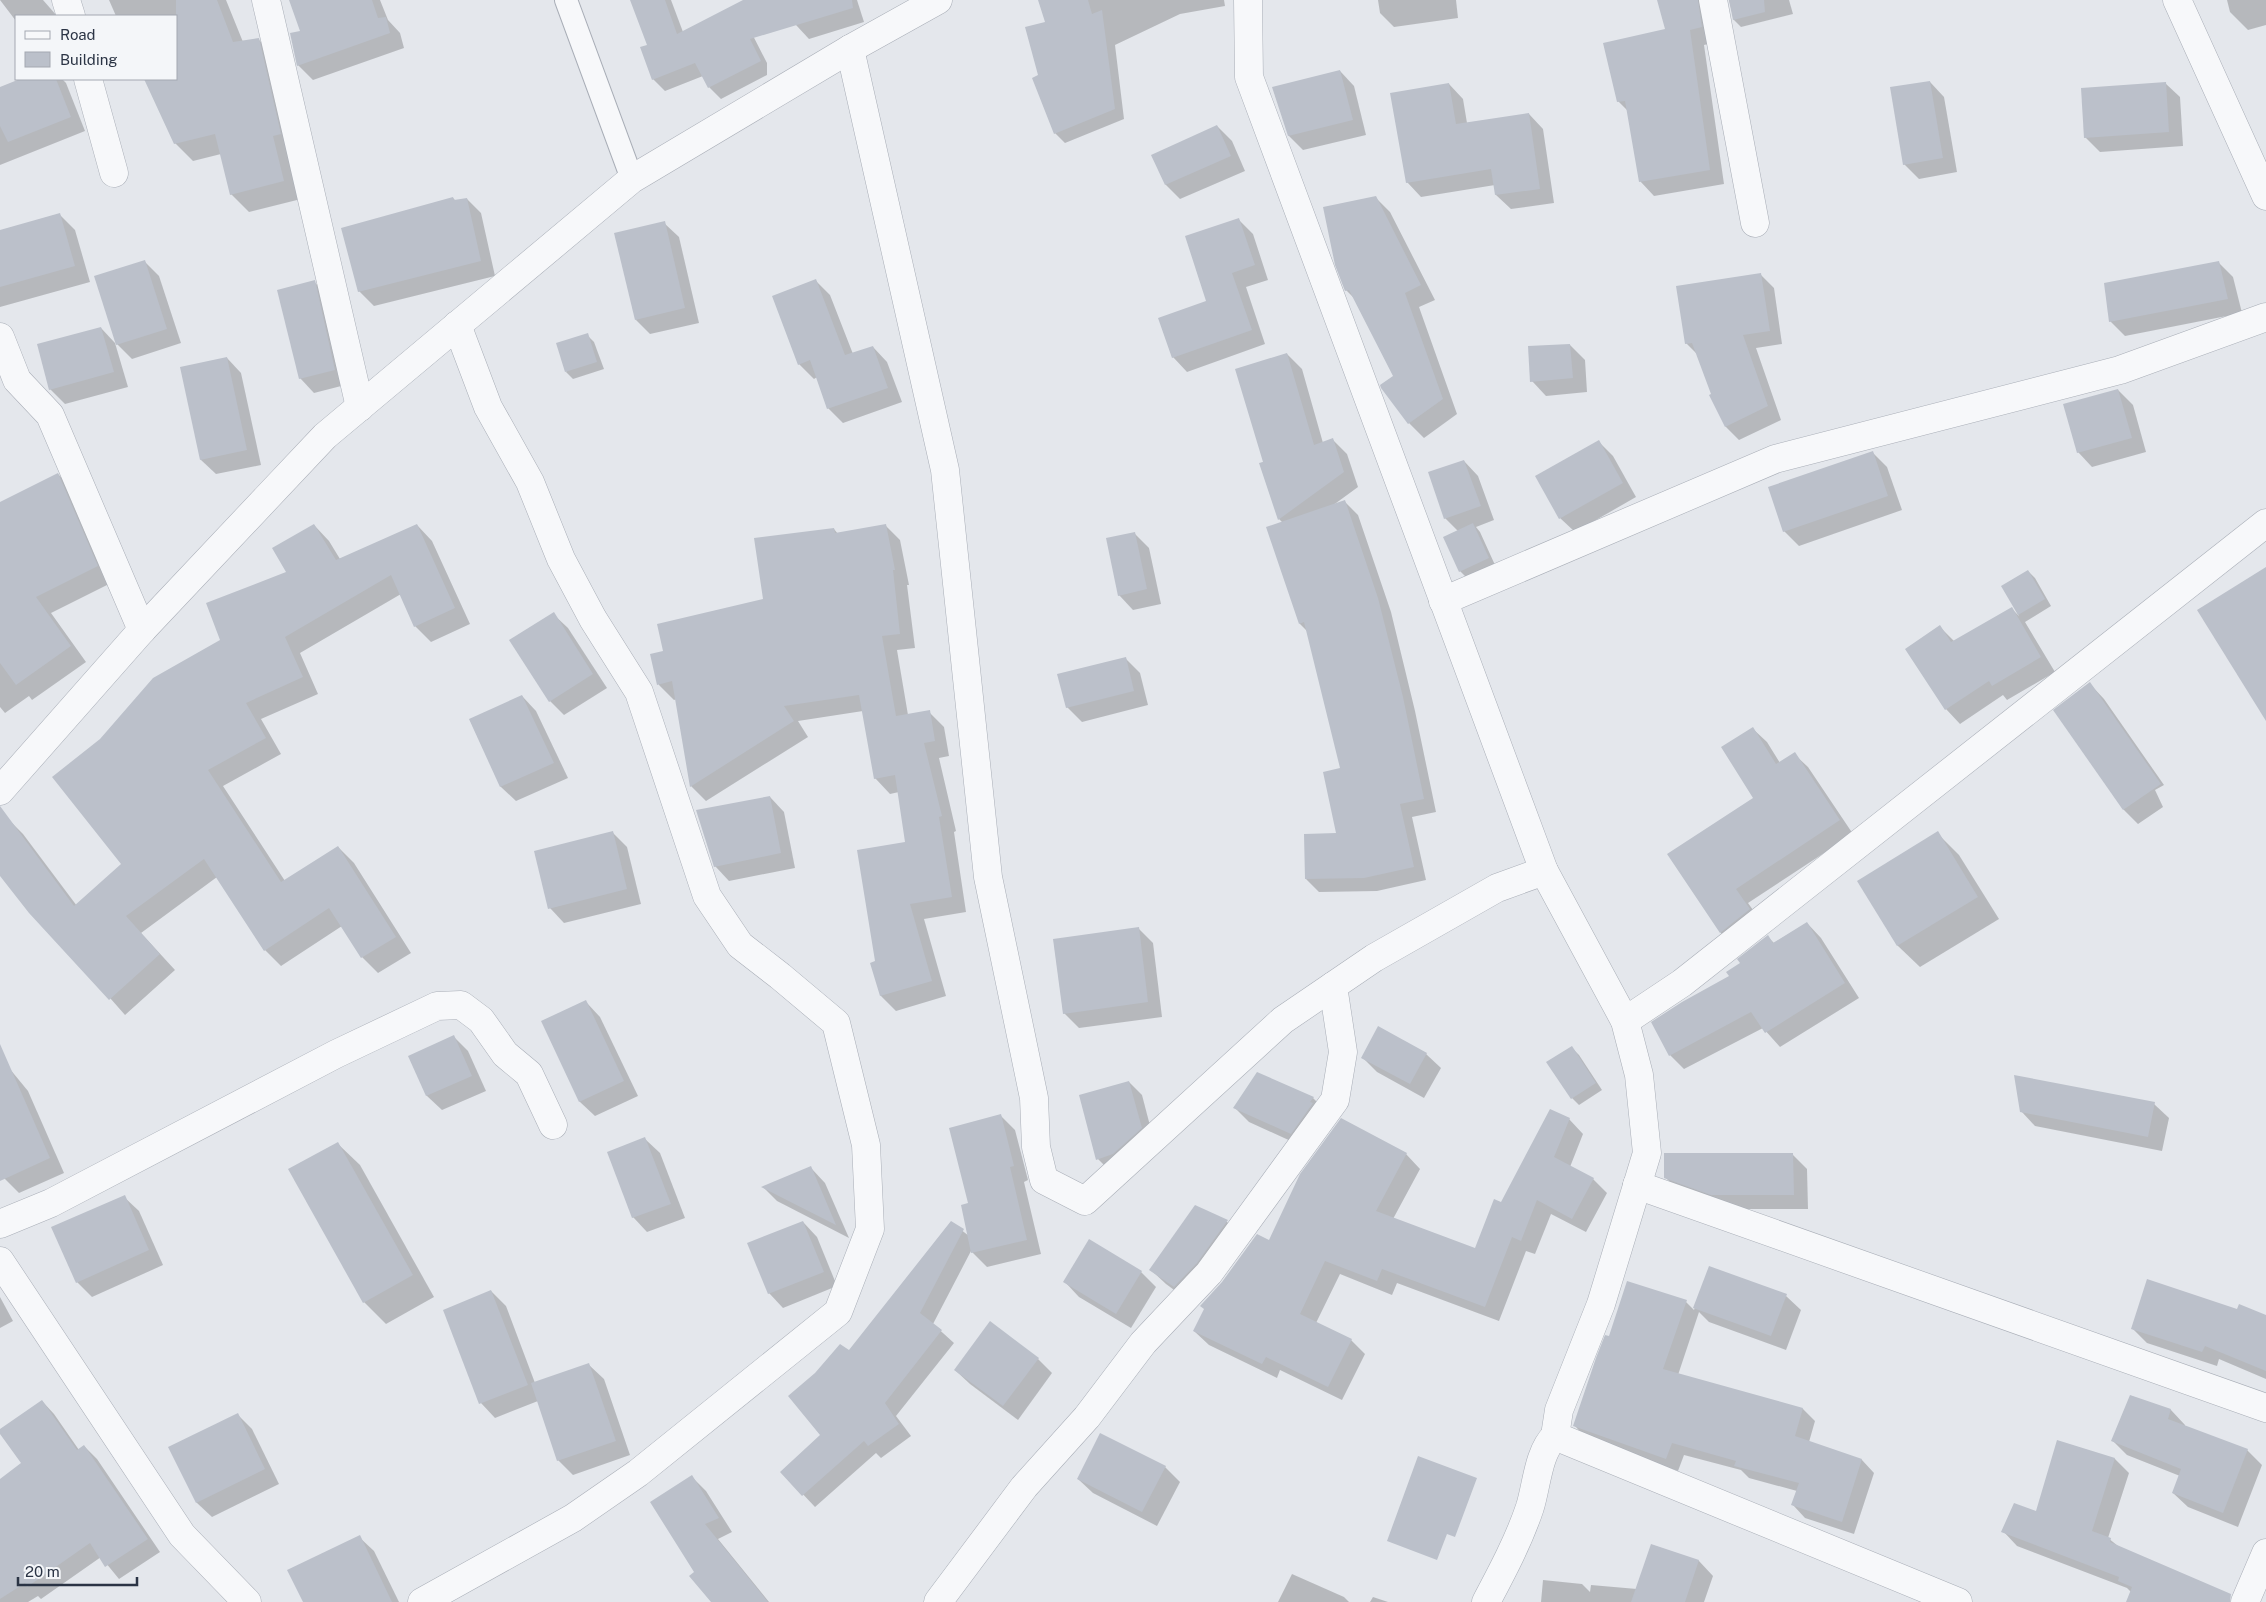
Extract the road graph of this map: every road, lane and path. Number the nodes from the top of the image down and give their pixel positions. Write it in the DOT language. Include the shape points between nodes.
graph roads {
  1 [pos="66,0"];
  2 [pos="266,0"];
  3 [pos="566,0"];
  4 [pos="938,0"];
  5 [pos="1248,0"];
  6 [pos="1713,0"];
  7 [pos="2177,0"];
  8 [pos="71,15"];
  9 [pos="850,49"];
  10 [pos="88,80"];
  11 [pos="114,173"];
  12 [pos="632,179"];
  13 [pos="2266,196"];
  14 [pos="1755,223"];
  15 [pos="2266,317"];
  16 [pos="457,325"];
  17 [pos="0,337"];
  18 [pos="360,407"];
  19 [pos="2266,523"];
  20 [pos="1443,601"];
  21 [pos="142,630"];
  22 [pos="0,791"];
  23 [pos="1544,870"];
  24 [pos="1333,986"];
  25 [pos="1625,1021"];
  26 [pos="553,1124"];
  27 [pos="1637,1185"];
  28 [pos="0,1224"];
  29 [pos="0,1261"];
  30 [pos="2266,1408"];
  31 [pos="1555,1436"];
  32 [pos="2266,1553"];
  33 [pos="247,1602"];
  34 [pos="422,1602"];
  35 [pos="938,1602"];
  36 [pos="1486,1602"];
  37 [pos="1958,1602"];
  38 [pos="2245,1602"];
  1 -- 8 [label="street"];
  2 -- 18 [label="street"];
  3 -- 12 [label="lane"];
  4 -- 9 [label="street"];
  5 -- 20 [label="street" via="1249,77"];
  6 -- 14 [label="street"];
  7 -- 13 [label="street"];
  9 -- 12 [label="street"];
  9 -- 24 [label="street" via="944,470 988,877 1034,1098 1036,1147 1044,1180 1085,1201 1283,1020"];
  10 -- 11 [label="street"];
  12 -- 16 [label="street"];
  15 -- 20 [label="street" via="2120,370 1775,459"];
  16 -- 18 [label="street"];
  16 -- 34 [label="street" via="488,407 530,482 561,559 593,619 639,692 708,896 740,945 836,1023 866,1145 870,1229 838,1312 638,1473 581,1513"];
  17 -- 21 [label="street" via="17,380 50,415"];
  18 -- 21 [label="street" via="324,436"];
  19 -- 25 [label="street" via="1682,983"];
  20 -- 23 [label="street"];
  21 -- 22 [label="street"];
  23 -- 24 [label="street" via="1497,888 1374,958"];
  23 -- 25 [label="street"];
  24 -- 35 [label="street" via="1343,1052 1335,1100 1209,1273 1143,1343 1087,1417 1024,1487"];
  25 -- 27 [label="street" via="1639,1074 1645,1120 1647,1153"];
  26 -- 28 [label="street" via="529,1074 505,1054 482,1020 461,1004 437,1006 336,1054 51,1203"];
  27 -- 30 [label="street"];
  27 -- 31 [label="street" via="1601,1304 1559,1410"];
  29 -- 33 [label="street" via="182,1535"];
  31 -- 36 [label="street" via="1547,1444 1530,1508"];
  31 -- 37 [label="street"];
  32 -- 38 [label="street"];
}
